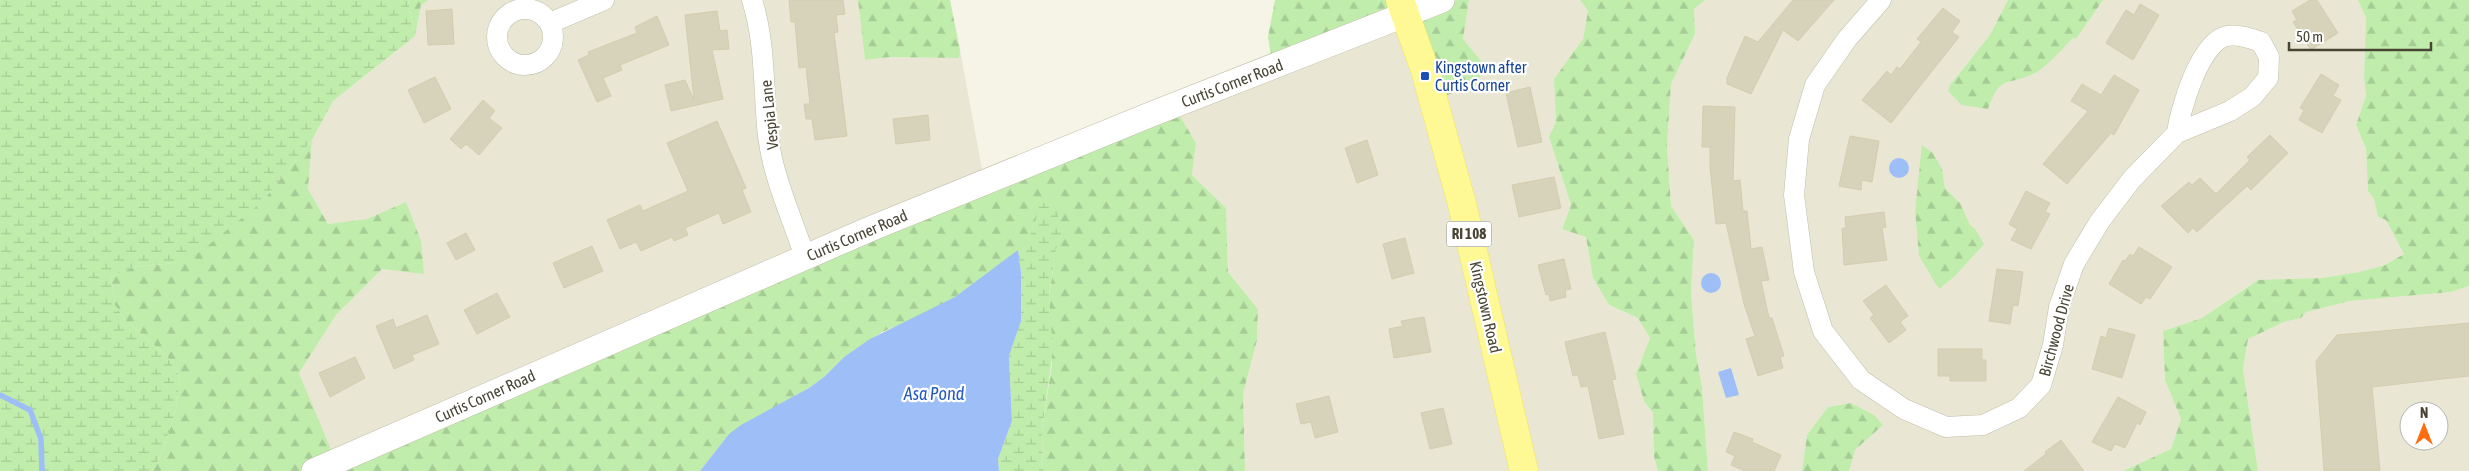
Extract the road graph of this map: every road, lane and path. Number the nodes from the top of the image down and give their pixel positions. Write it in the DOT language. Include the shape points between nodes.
graph roads {
  1 [pos="604,0"];
  2 [pos="752,0"];
  3 [pos="1442,0"];
  4 [pos="1881,0"];
  5 [pos="1402,7"];
  6 [pos="550,23"];
  7 [pos="2177,133"];
  8 [pos="806,257"];
  9 [pos="314,471"];
  10 [pos="1524,471"];
  1 -- 6 [label="street"];
  2 -- 8 [label="street, Vespia Lane" via="759,21 769,138 781,187"];
  3 -- 5 [label="street, Curtis Corner Road"];
  4 -- 7 [label="street, Birchwood Drive" via="1815,85 1799,139 1794,195 1804,272 1823,331 1861,380 1904,409 1946,427 1983,426 2019,408 2041,385 2053,345 2059,307 2074,264 2100,221 2132,179"];
  5 -- 8 [label="street, Curtis Corner Road"];
  5 -- 10 [label="main road, Kingstown Road / RI 108" via="1425,70 1462,204"];
  7 -- 7 [label="street, Birchwood Drive" via="2230,111 2252,97 2268,78 2269,57 2261,42 2245,36 2225,36 2210,47 2180,111"];
  8 -- 9 [label="street, Curtis Corner Road"];
}
